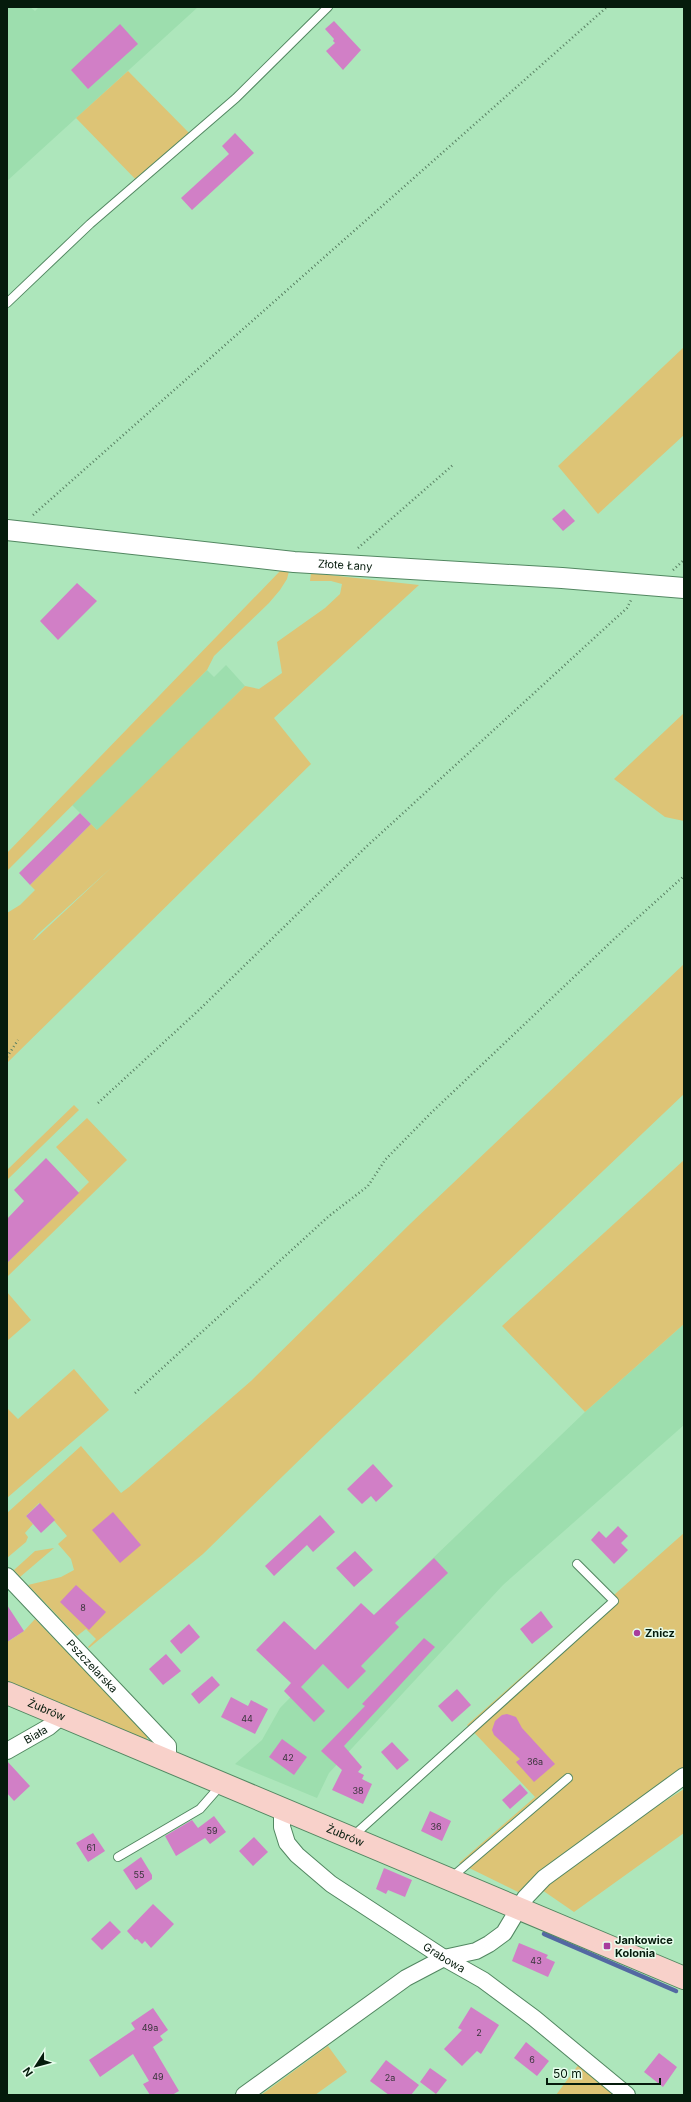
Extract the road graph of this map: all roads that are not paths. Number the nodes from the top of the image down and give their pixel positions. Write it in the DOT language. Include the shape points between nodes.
graph roads {
  1 [pos="328,7"];
  2 [pos="7,303"];
  3 [pos="15,531"];
  4 [pos="684,588"];
  5 [pos="577,1564"];
  6 [pos="8,1578"];
  7 [pos="7,1693"];
  8 [pos="62,1716"];
  9 [pos="7,1751"];
  10 [pos="168,1760"];
  11 [pos="684,1776"];
  12 [pos="568,1778"];
  13 [pos="222,1784"];
  14 [pos="282,1810"];
  15 [pos="350,1839"];
  16 [pos="118,1857"];
  17 [pos="448,1881"];
  18 [pos="518,1909"];
  19 [pos="444,1958"];
  20 [pos="684,1978"];
  21 [pos="244,2095"];
  22 [pos="627,2095"];
  1 -- 2 [label="lane" via="236,98 90,224"];
  3 -- 4 [label="street, Złote Łany" via="287,561"];
  5 -- 15 [label="lane" via="614,1601"];
  6 -- 10 [label="street, Pszczelarska" via="168,1746"];
  7 -- 8 [label="main road, Żubrów"];
  8 -- 9 [label="street, Biała" via="49,1727"];
  8 -- 10 [label="main road, Żubrów"];
  10 -- 13 [label="main road, Żubrów"];
  11 -- 18 [label="street" via="544,1878"];
  12 -- 17 [label="lane"];
  13 -- 14 [label="main road, Żubrów"];
  13 -- 16 [label="lane" via="200,1809"];
  14 -- 15 [label="main road, Żubrów"];
  14 -- 19 [label="street, Grabowa" via="282,1827 288,1842 298,1855 331,1884"];
  15 -- 17 [label="main road, Żubrów"];
  17 -- 18 [label="main road, Żubrów"];
  18 -- 19 [label="street" via="504,1933 489,1944 476,1951"];
  18 -- 20 [label="main road, Żubrów"];
  19 -- 21 [label="street" via="406,1978"];
  19 -- 22 [label="street, Grabowa" via="483,1980 534,2018"];
}
